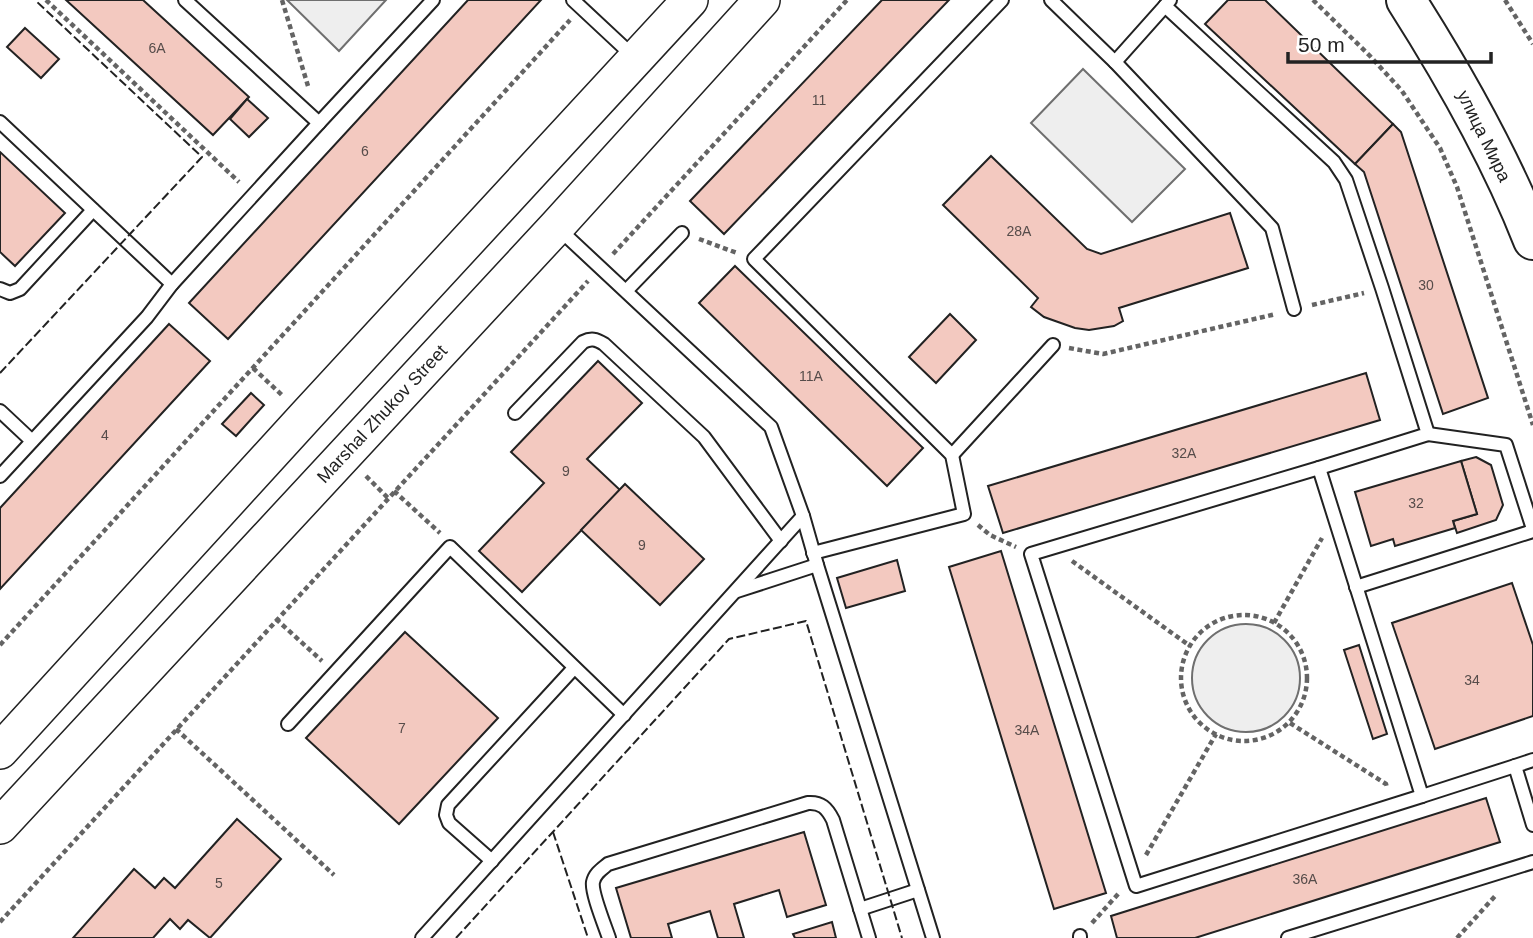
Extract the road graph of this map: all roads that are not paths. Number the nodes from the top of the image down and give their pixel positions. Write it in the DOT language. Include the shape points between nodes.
graph roads {
  1 [pos="185,0"];
  2 [pos="433,0"];
  3 [pos="690,0"];
  4 [pos="762,0"];
  5 [pos="1002,0"];
  6 [pos="1051,0"];
  7 [pos="1406,0"];
  8 [pos="1167,3"];
  9 [pos="577,4"];
  10 [pos="636,59"];
  11 [pos="1115,62"];
  12 [pos="582,118"];
  13 [pos="0,122"];
  14 [pos="319,123"];
  15 [pos="622,154"];
  16 [pos="93,210"];
  17 [pos="556,226"];
  18 [pos="682,233"];
  19 [pos="1532,235"];
  20 [pos="172,284"];
  21 [pos="0,289"];
  22 [pos="626,290"];
  23 [pos="1294,309"];
  24 [pos="1053,345"];
  25 [pos="0,411"];
  26 [pos="514,413"];
  27 [pos="1428,434"];
  28 [pos="32,441"];
  29 [pos="952,455"];
  30 [pos="1319,468"];
  31 [pos="0,476"];
  32 [pos="803,516"];
  33 [pos="1533,530"];
  34 [pos="781,541"];
  35 [pos="815,559"];
  36 [pos="1356,587"];
  37 [pos="736,591"];
  38 [pos="575,668"];
  39 [pos="624,715"];
  40 [pos="288,724"];
  41 [pos="0,751"];
  42 [pos="1533,760"];
  43 [pos="1515,766"];
  44 [pos="1422,796"];
  45 [pos="1533,825"];
  46 [pos="0,826"];
  47 [pos="492,861"];
  48 [pos="1528,863"];
  49 [pos="918,890"];
  50 [pos="860,909"];
  51 [pos="422,938"];
  52 [pos="608,938"];
  53 [pos="869,938"];
  54 [pos="933,938"];
  55 [pos="1288,938"];
  1 -- 14 [label="lane"];
  2 -- 14 [label="lane"];
  3 -- 10 [label="main road"];
  4 -- 15 [label="main road, Marshal Zhukov Street"];
  5 -- 29 [label="lane" via="754,259"];
  6 -- 11 [label="lane"];
  7 -- 19 [label="main road, улица Мира" via="1483,130"];
  8 -- 11 [label="lane"];
  8 -- 27 [label="lane" via="1334,162 1346,180"];
  9 -- 10 [label="lane"];
  10 -- 12 [label="main road"];
  11 -- 23 [label="lane" via="1272,228"];
  12 -- 15 [label="main road"];
  12 -- 41 [label="main road"];
  13 -- 16 [label="lane"];
  14 -- 20 [label="lane"];
  15 -- 17 [label="main road, Marshal Zhukov Street"];
  16 -- 20 [label="lane"];
  16 -- 21 [label="lane" via="20,289 10,293"];
  17 -- 22 [label="lane"];
  17 -- 46 [label="main road, Marshal Zhukov Street"];
  18 -- 22 [label="lane"];
  20 -- 28 [label="lane"];
  22 -- 32 [label="lane" via="771,427"];
  24 -- 29 [label="lane"];
  25 -- 28 [label="lane"];
  26 -- 34 [label="lane" via="583,342 597,340 704,437"];
  27 -- 30 [label="lane"];
  27 -- 33 [label="lane" via="1506,445"];
  28 -- 31 [label="lane"];
  29 -- 35 [label="lane" via="964,514"];
  30 -- 36 [label="lane"];
  30 -- 44 [label="lane" via="1031,554 1136,886"];
  32 -- 34 [label="lane"];
  32 -- 35 [label="lane"];
  33 -- 36 [label="lane"];
  34 -- 37 [label="lane"];
  35 -- 37 [label="lane"];
  35 -- 49 [label="lane"];
  36 -- 44 [label="lane"];
  37 -- 39 [label="lane"];
  38 -- 39 [label="lane"];
  38 -- 40 [label="lane" via="450,547"];
  38 -- 47 [label="lane" via="448,806 449,823"];
  39 -- 47 [label="lane"];
  42 -- 43 [label="lane"];
  43 -- 44 [label="lane"];
  43 -- 45 [label="lane"];
  47 -- 51 [label="lane"];
  48 -- 55 [label="lane"];
  49 -- 50 [label="lane"];
  49 -- 54 [label="lane"];
  50 -- 52 [label="lane" via="829,812 808,803 608,864 593,882"];
  50 -- 53 [label="lane"];
}
